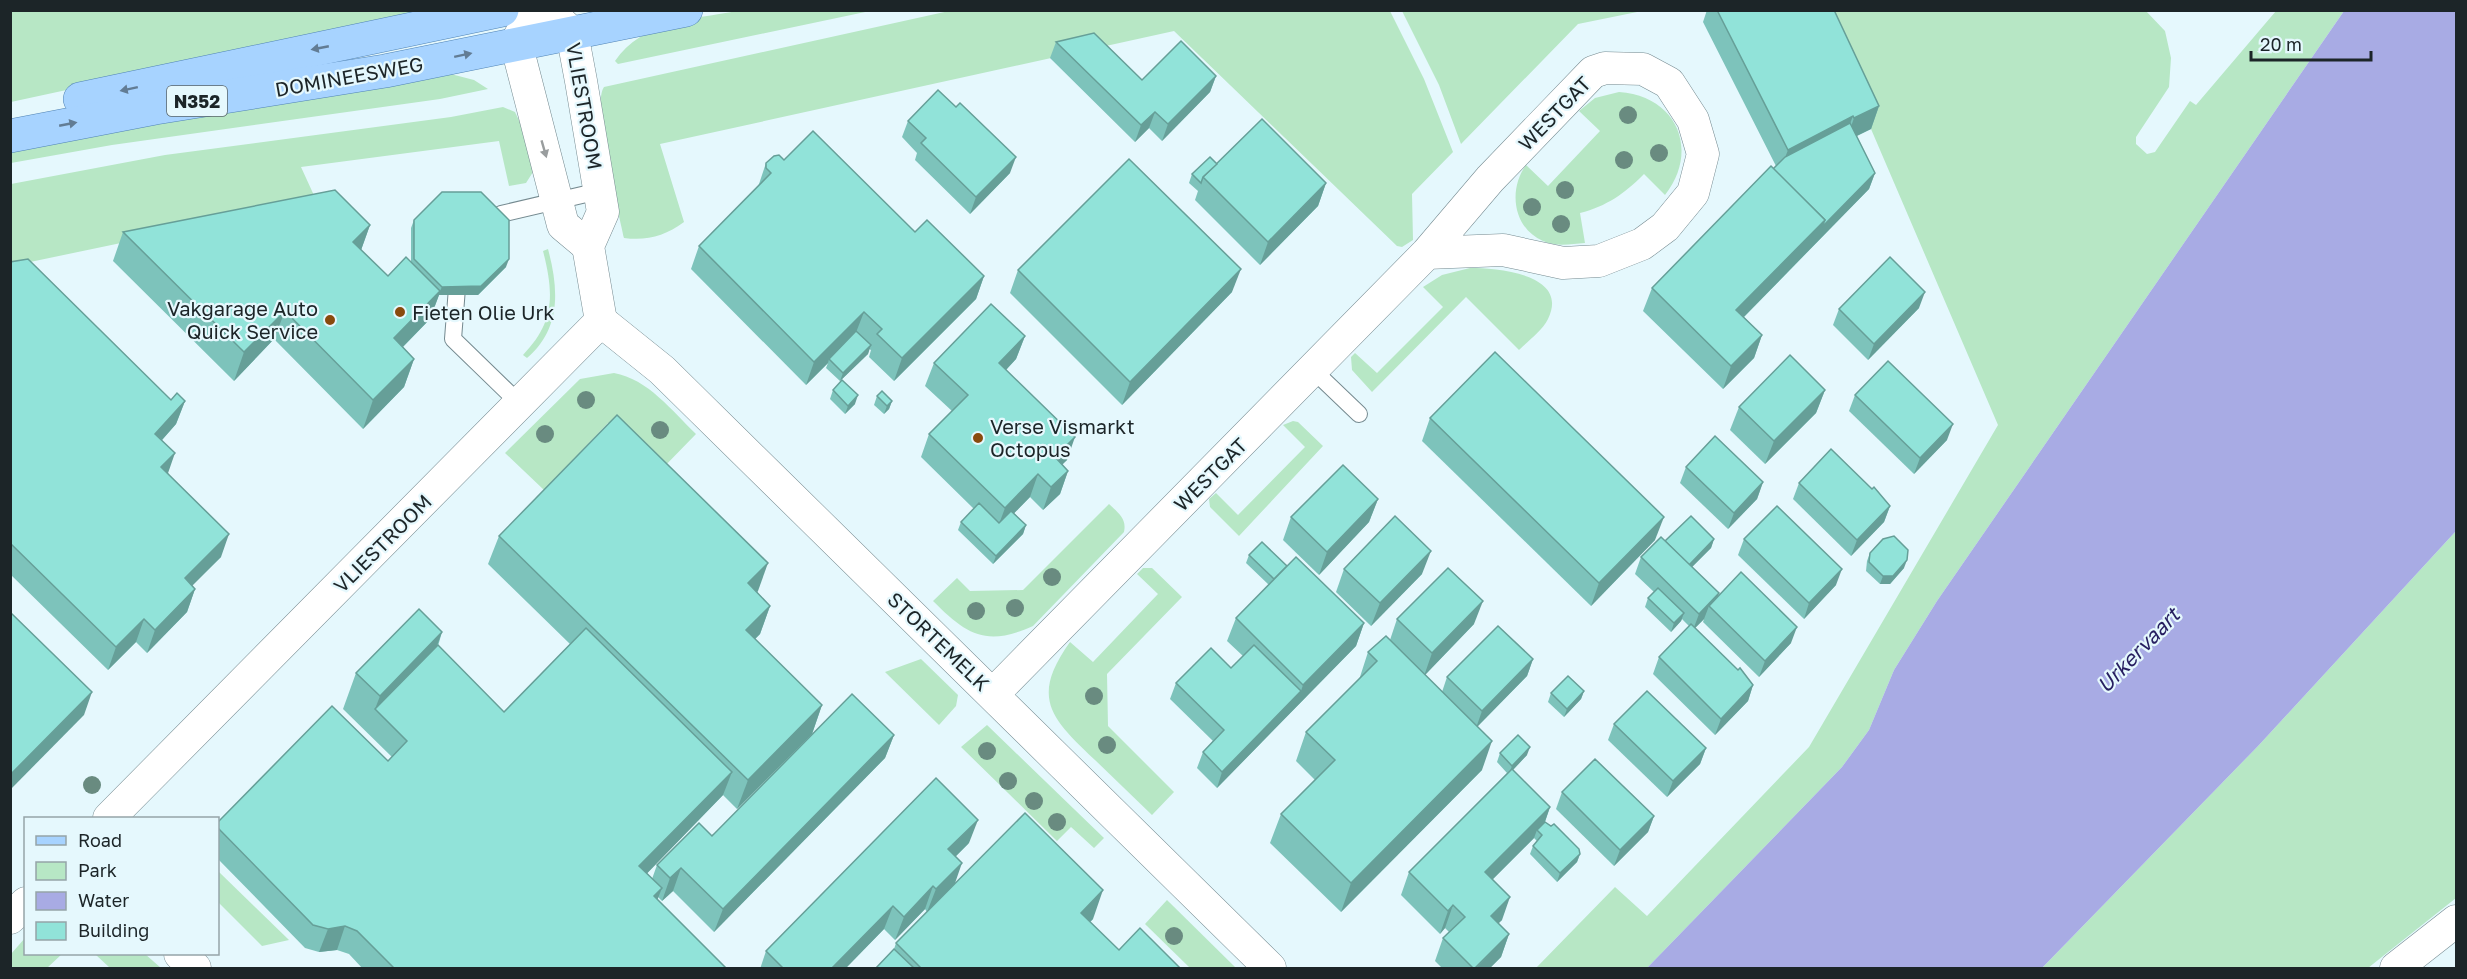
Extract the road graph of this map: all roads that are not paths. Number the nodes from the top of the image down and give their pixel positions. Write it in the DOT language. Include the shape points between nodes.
graph roads {
  1 [pos="502,10"];
  2 [pos="534,10"];
  3 [pos="547,10"];
  4 [pos="686,10"];
  5 [pos="572,33"];
  6 [pos="516,43"];
  7 [pos="10,113"];
  8 [pos="10,135"];
  9 [pos="599,191"];
  10 [pos="557,201"];
  11 [pos="476,239"];
  12 [pos="588,246"];
  13 [pos="1427,253"];
  14 [pos="459,256"];
  15 [pos="601,321"];
  16 [pos="1313,370"];
  17 [pos="520,404"];
  18 [pos="1359,414"];
  19 [pos="993,694"];
  20 [pos="111,817"];
  21 [pos="24,905"];
  22 [pos="10,918"];
  23 [pos="2457,921"];
  24 [pos="181,955"];
  25 [pos="195,969"];
  26 [pos="1270,969"];
  27 [pos="2396,969"];
  1 -- 7 [label="main road, DOMINEESWEG / N352, one-way"];
  2 -- 6 [label="street"];
  3 -- 5 [label="street, VLIESTROOM"];
  4 -- 5 [label="main road, DOMINEESWEG"];
  5 -- 6 [label="main road, DOMINEESWEG"];
  5 -- 9 [label="street, VLIESTROOM"];
  8 -- 6 [label="main road, DOMINEESWEG / N352, one-way" via="385,71"];
  6 -- 10 [label="street, one-way"];
  9 -- 10 [label="lane"];
  9 -- 12 [label="street, VLIESTROOM" via="603,212"];
  10 -- 11 [label="lane" via="501,214"];
  10 -- 12 [label="street" via="564,225"];
  12 -- 15 [label="street"];
  13 -- 13 [label="street, WESTGAT" via="1490,179 1593,72 1605,68 1643,69 1669,83 1693,120 1703,154 1693,193 1665,226 1642,244 1599,261 1563,263 1503,250"];
  13 -- 16 [label="street, WESTGAT"];
  14 -- 17 [label="lane" via="453,339"];
  15 -- 17 [label="street, VLIESTROOM"];
  15 -- 19 [label="street, STORTEMELK" via="662,370"];
  16 -- 18 [label="lane"];
  16 -- 19 [label="street, WESTGAT"];
  17 -- 20 [label="street, VLIESTROOM"];
  19 -- 26 [label="street, STORTEMELK"];
  21 -- 22 [label="street"];
  23 -- 27 [label="street"];
  24 -- 25 [label="street"];
}
